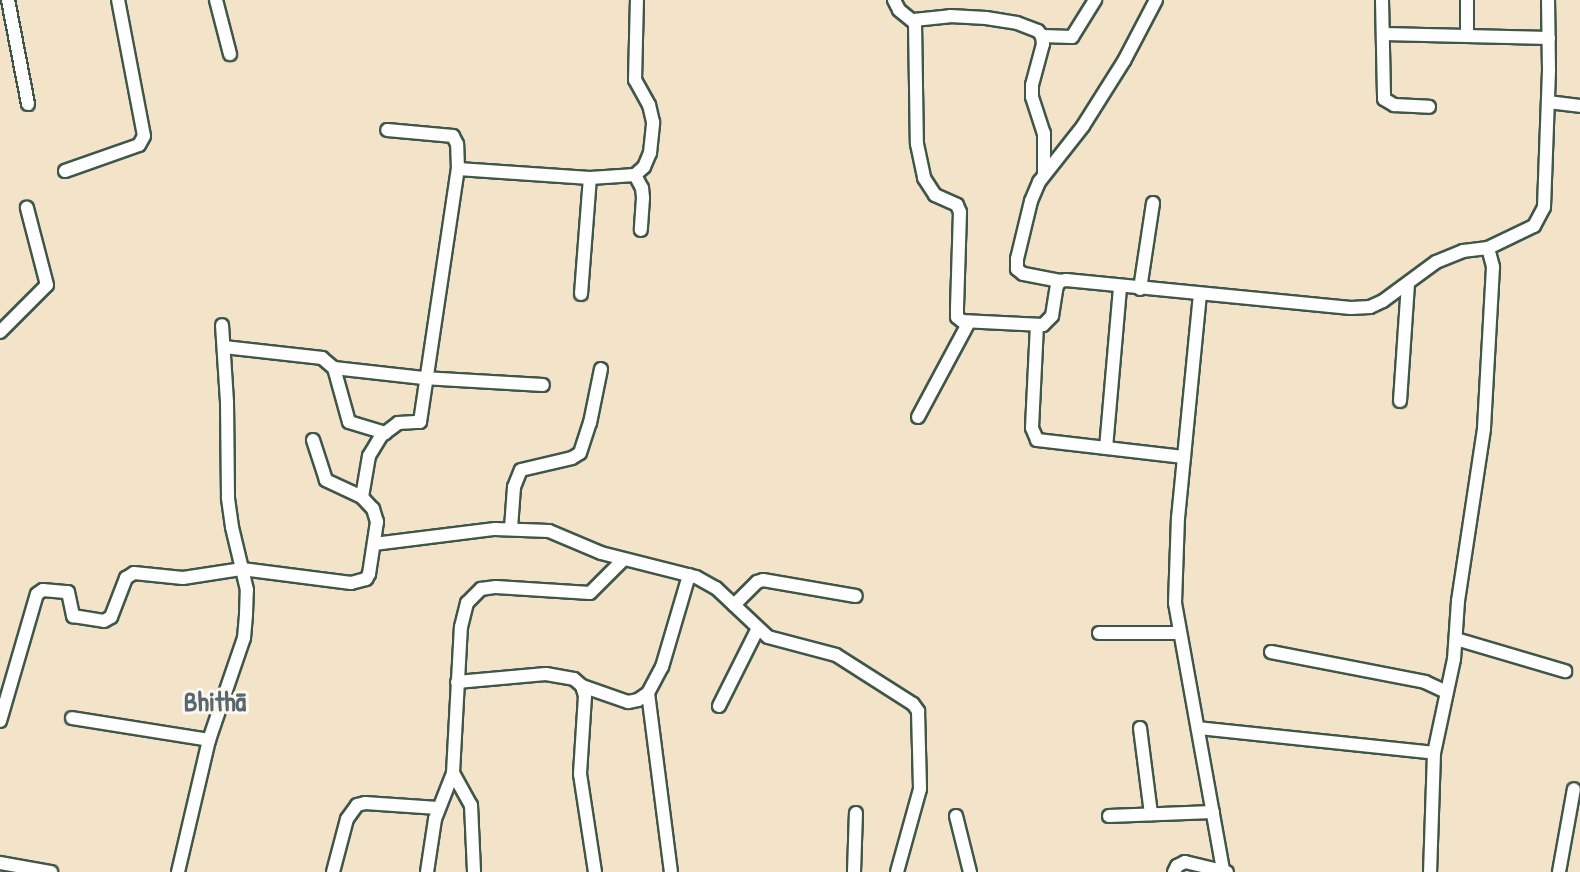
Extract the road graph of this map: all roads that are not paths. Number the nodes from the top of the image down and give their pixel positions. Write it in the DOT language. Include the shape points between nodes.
graph roads {
  1 [pos="8,0"];
  2 [pos="118,0"];
  3 [pos="216,0"];
  4 [pos="637,0"];
  5 [pos="1095,0"];
  6 [pos="1156,0"];
  7 [pos="1382,0"];
  8 [pos="1467,0"];
  9 [pos="1548,0"];
  10 [pos="904,12"];
  11 [pos="1384,34"];
  12 [pos="1042,36"];
  13 [pos="1467,36"];
  14 [pos="1549,38"];
  15 [pos="230,54"];
  16 [pos="1548,102"];
  17 [pos="28,104"];
  18 [pos="1580,106"];
  19 [pos="1430,107"];
  20 [pos="387,130"];
  21 [pos="458,169"];
  22 [pos="65,171"];
  23 [pos="635,175"];
  24 [pos="1044,175"];
  25 [pos="590,178"];
  26 [pos="1153,202"];
  27 [pos="27,208"];
  28 [pos="641,230"];
  29 [pos="1488,248"];
  30 [pos="1060,281"];
  31 [pos="1408,284"];
  32 [pos="1120,287"];
  33 [pos="1140,289"];
  34 [pos="582,294"];
  35 [pos="1200,294"];
  36 [pos="969,322"];
  37 [pos="222,325"];
  38 [pos="1037,325"];
  39 [pos="0,332"];
  40 [pos="224,347"];
  41 [pos="334,368"];
  42 [pos="601,369"];
  43 [pos="425,377"];
  44 [pos="543,385"];
  45 [pos="1400,401"];
  46 [pos="918,417"];
  47 [pos="385,433"];
  48 [pos="314,440"];
  49 [pos="1106,448"];
  50 [pos="1184,457"];
  51 [pos="362,497"];
  52 [pos="511,528"];
  53 [pos="374,544"];
  54 [pos="622,560"];
  55 [pos="242,569"];
  56 [pos="689,575"];
  57 [pos="856,596"];
  58 [pos="734,605"];
  59 [pos="758,628"];
  60 [pos="1099,633"];
  61 [pos="1179,633"];
  62 [pos="1456,639"];
  63 [pos="1271,652"];
  64 [pos="1565,670"];
  65 [pos="456,682"];
  66 [pos="582,686"];
  67 [pos="1446,692"];
  68 [pos="648,693"];
  69 [pos="719,706"];
  70 [pos="72,718"];
  71 [pos="0,721"];
  72 [pos="1140,728"];
  73 [pos="1198,728"];
  74 [pos="209,740"];
  75 [pos="1434,753"];
  76 [pos="453,773"];
  77 [pos="1574,789"];
  78 [pos="438,808"];
  79 [pos="1213,812"];
  80 [pos="856,813"];
  81 [pos="1151,814"];
  82 [pos="956,816"];
  83 [pos="1109,816"];
  84 [pos="0,863"];
  85 [pos="1225,871"];
  86 [pos="51,872"];
  87 [pos="178,872"];
  88 [pos="333,872"];
  89 [pos="427,872"];
  90 [pos="474,872"];
  91 [pos="595,872"];
  92 [pos="671,872"];
  93 [pos="854,872"];
  94 [pos="897,872"];
  95 [pos="970,872"];
  96 [pos="1174,872"];
  97 [pos="1430,872"];
  98 [pos="1559,872"];
  1 -- 17 [label="street"];
  2 -- 22 [label="street" via="144,136 139,145"];
  3 -- 15 [label="street"];
  4 -- 23 [label="street" via="634,80 649,105 653,134 644,167"];
  5 -- 12 [label="street" via="1072,37"];
  6 -- 24 [label="street" via="1089,116"];
  7 -- 11 [label="street"];
  8 -- 13 [label="street"];
  9 -- 14 [label="street"];
  10 -- 12 [label="street" via="1017,23"];
  10 -- 36 [label="street" via="918,151 928,188 957,205 960,212 957,317"];
  11 -- 13 [label="street"];
  11 -- 19 [label="street" via="1384,99 1394,105"];
  12 -- 24 [label="street" via="1032,97 1044,133"];
  13 -- 14 [label="street"];
  14 -- 16 [label="street"];
  16 -- 18 [label="street"];
  16 -- 29 [label="street" via="1547,172 1540,218 1533,226"];
  20 -- 21 [label="street" via="453,136"];
  21 -- 25 [label="street"];
  21 -- 43 [label="street"];
  23 -- 25 [label="street"];
  23 -- 28 [label="street" via="642,188"];
  24 -- 30 [label="street" via="1031,201 1017,266 1023,274"];
  25 -- 34 [label="street"];
  26 -- 33 [label="street"];
  27 -- 39 [label="street" via="47,285"];
  29 -- 31 [label="street" via="1463,251 1436,261"];
  29 -- 62 [label="street" via="1493,267 1484,429"];
  30 -- 32 [label="street"];
  30 -- 38 [label="street" via="1049,322"];
  31 -- 35 [label="street" via="1377,304 1361,308"];
  31 -- 45 [label="street"];
  32 -- 33 [label="street"];
  32 -- 49 [label="street"];
  33 -- 35 [label="street"];
  35 -- 50 [label="street"];
  36 -- 38 [label="street"];
  36 -- 46 [label="street"];
  37 -- 40 [label="street"];
  38 -- 49 [label="street" via="1033,436 1043,442"];
  40 -- 41 [label="street" via="322,358"];
  40 -- 55 [label="street" via="228,497"];
  41 -- 43 [label="street"];
  41 -- 47 [label="street" via="349,422"];
  42 -- 52 [label="street" via="591,423 580,453 521,471 514,487"];
  43 -- 44 [label="street"];
  43 -- 47 [label="street" via="420,422 398,423"];
  47 -- 51 [label="street" via="369,456"];
  48 -- 51 [label="street" via="326,480"];
  49 -- 50 [label="street"];
  50 -- 61 [label="street" via="1174,578"];
  51 -- 53 [label="street" via="377,522"];
  52 -- 53 [label="street"];
  52 -- 54 [label="street" via="549,531"];
  53 -- 55 [label="street" via="369,574 360,583"];
  54 -- 56 [label="street"];
  54 -- 65 [label="street" via="590,593 496,587 475,593 467,603 461,627"];
  55 -- 71 [label="street" via="183,578 130,575 111,617 104,621 73,616 68,592 40,591"];
  55 -- 74 [label="street" via="247,590 244,638"];
  56 -- 58 [label="street" via="716,588"];
  56 -- 68 [label="street" via="662,667"];
  57 -- 58 [label="street" via="763,580 756,582"];
  58 -- 59 [label="street"];
  59 -- 69 [label="street"];
  59 -- 94 [label="street" via="777,640 836,655 914,704 918,711 920,789"];
  60 -- 61 [label="street"];
  61 -- 73 [label="street"];
  62 -- 64 [label="street"];
  62 -- 67 [label="street"];
  63 -- 67 [label="street" via="1425,682"];
  65 -- 66 [label="street" via="546,674 574,679"];
  65 -- 76 [label="street"];
  66 -- 68 [label="street" via="628,702"];
  66 -- 91 [label="street" via="585,696 580,774"];
  67 -- 75 [label="street"];
  68 -- 92 [label="street"];
  70 -- 74 [label="street"];
  72 -- 81 [label="street"];
  73 -- 75 [label="street"];
  73 -- 79 [label="street"];
  74 -- 87 [label="street"];
  75 -- 97 [label="street"];
  76 -- 78 [label="street"];
  76 -- 90 [label="street" via="471,805"];
  77 -- 98 [label="street"];
  78 -- 88 [label="street" via="357,805 347,819"];
  78 -- 89 [label="street"];
  79 -- 81 [label="street"];
  79 -- 85 [label="street"];
  80 -- 93 [label="street"];
  81 -- 83 [label="street"];
  82 -- 95 [label="street"];
  84 -- 86 [label="street"];
  85 -- 96 [label="street" via="1185,862"];
}
